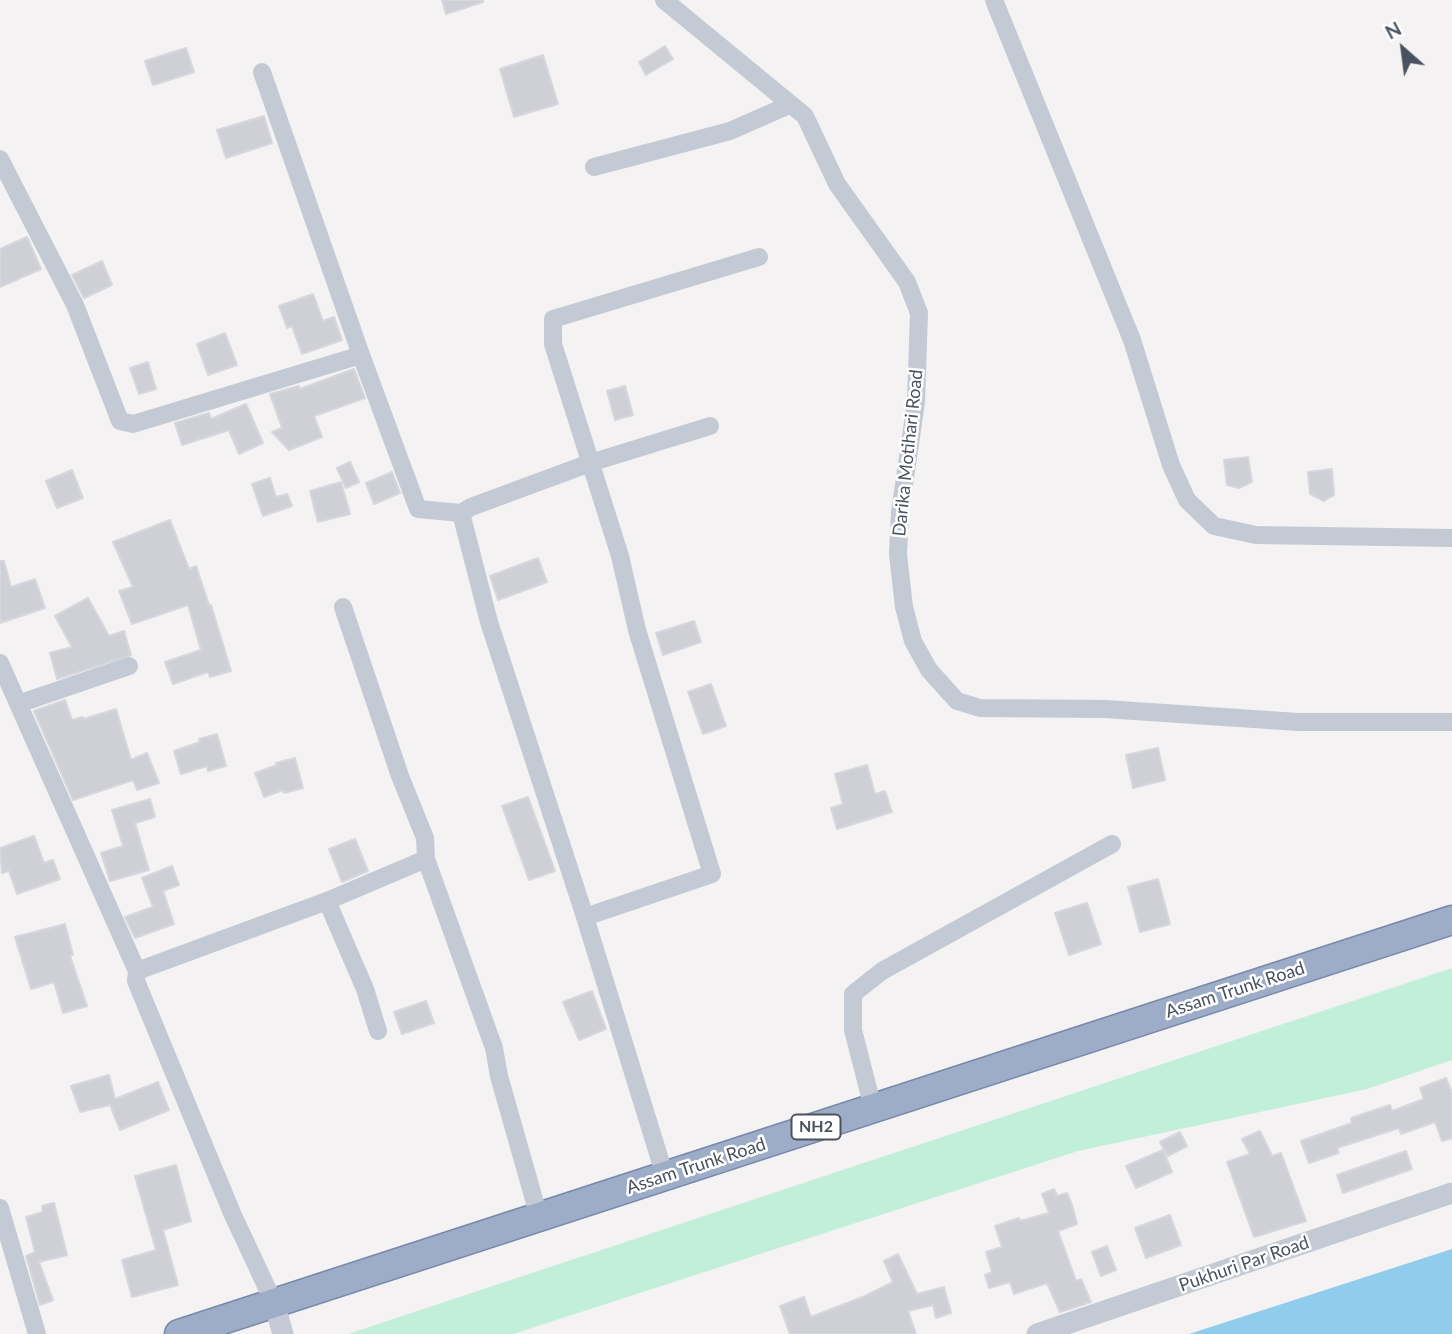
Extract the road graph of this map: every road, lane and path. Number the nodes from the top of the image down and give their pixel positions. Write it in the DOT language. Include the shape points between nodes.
graph roads {
  1 [pos="664,0"];
  2 [pos="993,0"];
  3 [pos="262,72"];
  4 [pos="789,105"];
  5 [pos="0,159"];
  6 [pos="594,167"];
  7 [pos="759,257"];
  8 [pos="361,355"];
  9 [pos="710,426"];
  10 [pos="590,463"];
  11 [pos="461,513"];
  12 [pos="1452,538"];
  13 [pos="343,607"];
  14 [pos="0,663"];
  15 [pos="129,667"];
  16 [pos="18,704"];
  17 [pos="1452,722"];
  18 [pos="1112,844"];
  19 [pos="426,859"];
  20 [pos="327,901"];
  21 [pos="585,917"];
  22 [pos="1452,920"];
  23 [pos="137,971"];
  24 [pos="378,1031"];
  25 [pos="873,1108"];
  26 [pos="665,1176"];
  27 [pos="1452,1194"];
  28 [pos="0,1209"];
  29 [pos="539,1217"];
  30 [pos="274,1303"];
  31 [pos="37,1334"];
  32 [pos="179,1334"];
  33 [pos="283,1334"];
  34 [pos="1037,1334"];
  1 -- 4 [label="street, Darika Motihari Road"];
  2 -- 12 [label="street" via="1132,340 1171,465 1187,500 1213,526 1256,535"];
  3 -- 8 [label="street"];
  4 -- 6 [label="street" via="730,131"];
  4 -- 17 [label="street, Darika Motihari Road" via="805,116 837,184 906,282 919,313 916,402 898,554 913,641 929,670 957,701 980,708 1105,709 1298,722"];
  5 -- 8 [label="street" via="75,305 120,421 133,424"];
  7 -- 10 [label="street" via="553,319 553,344"];
  8 -- 11 [label="street" via="418,509"];
  9 -- 10 [label="street"];
  10 -- 11 [label="street"];
  10 -- 21 [label="street" via="712,874"];
  11 -- 21 [label="street" via="489,622"];
  13 -- 19 [label="street" via="425,838"];
  14 -- 16 [label="street"];
  15 -- 16 [label="street"];
  16 -- 23 [label="street"];
  18 -- 25 [label="street" via="882,971 853,994 853,1030"];
  19 -- 20 [label="street"];
  19 -- 29 [label="street" via="494,1048"];
  20 -- 23 [label="street"];
  20 -- 24 [label="street"];
  21 -- 26 [label="street"];
  22 -- 25 [label="highway, Assam Trunk Road / NH2"];
  23 -- 30 [label="street" via="136,981"];
  25 -- 26 [label="highway, Assam Trunk Road / NH2"];
  26 -- 29 [label="highway, Assam Trunk Road / NH2"];
  27 -- 34 [label="street, Pukhuri Par Road"];
  28 -- 31 [label="street"];
  29 -- 30 [label="highway, Assam Trunk Road / NH2"];
  30 -- 32 [label="highway, Assam Trunk Road / NH2"];
  30 -- 33 [label="street"];
}
